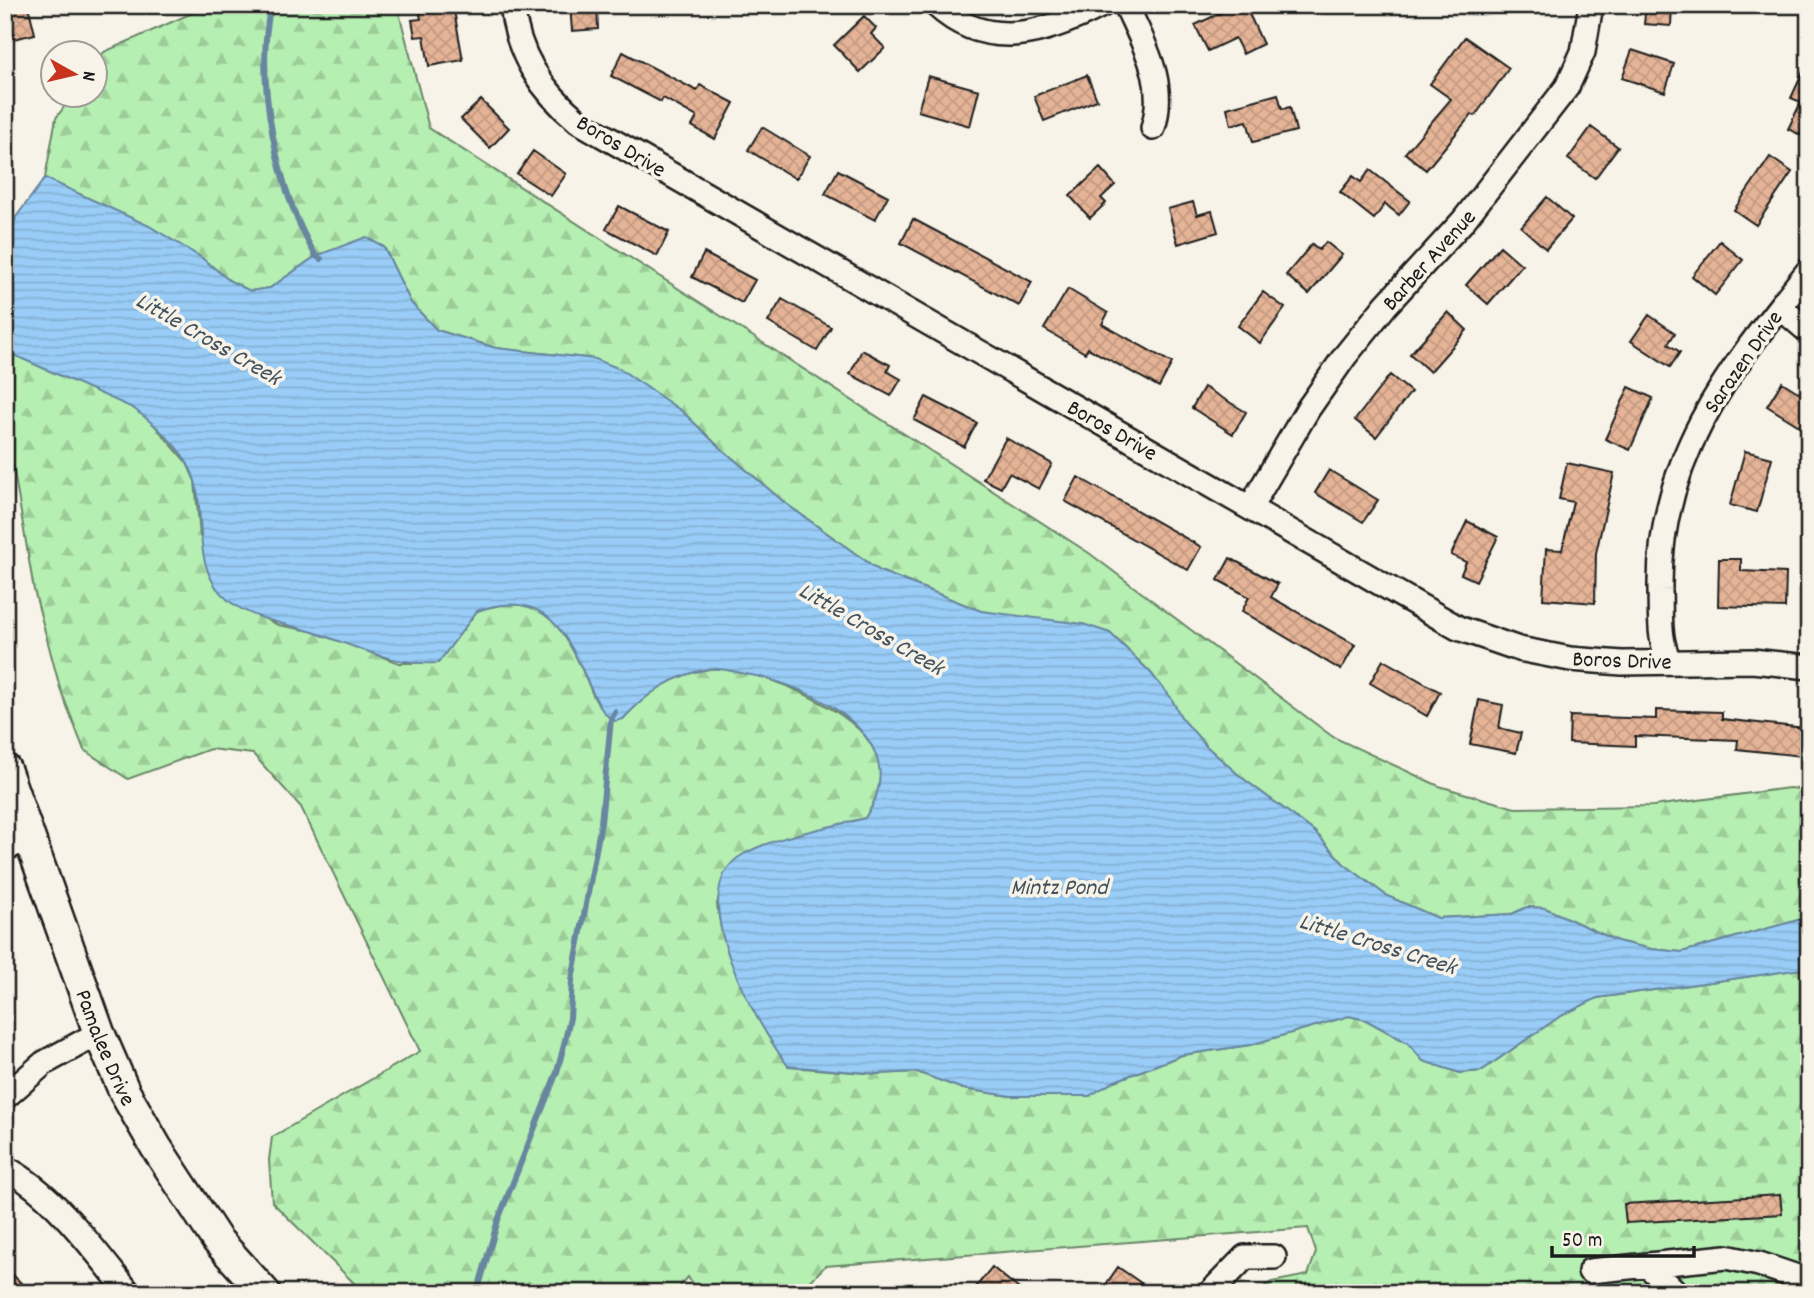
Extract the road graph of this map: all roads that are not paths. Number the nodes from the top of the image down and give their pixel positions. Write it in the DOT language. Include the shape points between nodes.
graph roads {
  1 [pos="512,5"];
  2 [pos="936,5"];
  3 [pos="1102,5"];
  4 [pos="1126,5"];
  5 [pos="1591,5"];
  6 [pos="1153,128"];
  7 [pos="1809,270"];
  8 [pos="1780,307"];
  9 [pos="1809,332"];
  10 [pos="1250,508"];
  11 [pos="1670,662"];
  12 [pos="1809,667"];
  13 [pos="5,769"];
  14 [pos="18,843"];
  15 [pos="99,1033"];
  16 [pos="5,1097"];
  17 [pos="5,1168"];
  18 [pos="1274,1256"];
  19 [pos="1648,1266"];
  20 [pos="1590,1271"];
  21 [pos="1801,1281"];
  22 [pos="129,1293"];
  23 [pos="265,1293"];
  24 [pos="1210,1293"];
  25 [pos="1677,1293"];
  1 -- 10 [label="street, Boros Drive" via="528,62 558,104 578,121"];
  2 -- 3 [label="street" via="975,28 1027,34 1052,29"];
  4 -- 6 [label="street" via="1157,75 1159,101"];
  5 -- 10 [label="street, Barber Avenue" via="1583,52 1567,87 1463,221 1345,356"];
  7 -- 8 [label="street, Sarazen Drive"];
  8 -- 9 [label="street"];
  8 -- 11 [label="street, Sarazen Drive" via="1727,374 1700,419 1672,492 1660,569 1662,647"];
  10 -- 11 [label="street, Boros Drive" via="1482,638 1570,659"];
  11 -- 12 [label="street, Boros Drive" via="1752,661"];
  13 -- 14 [label="main road, Pamalee Drive"];
  14 -- 15 [label="main road, Pamalee Drive"];
  15 -- 16 [label="street" via="44,1063"];
  15 -- 23 [label="main road, Pamalee Drive" via="125,1093 156,1147 217,1240"];
  17 -- 22 [label="street" via="23,1177 61,1213"];
  18 -- 24 [label="street" via="1245,1257"];
  19 -- 20 [label="street"];
  19 -- 21 [label="street" via="1726,1257"];
  19 -- 25 [label="street"];
}
